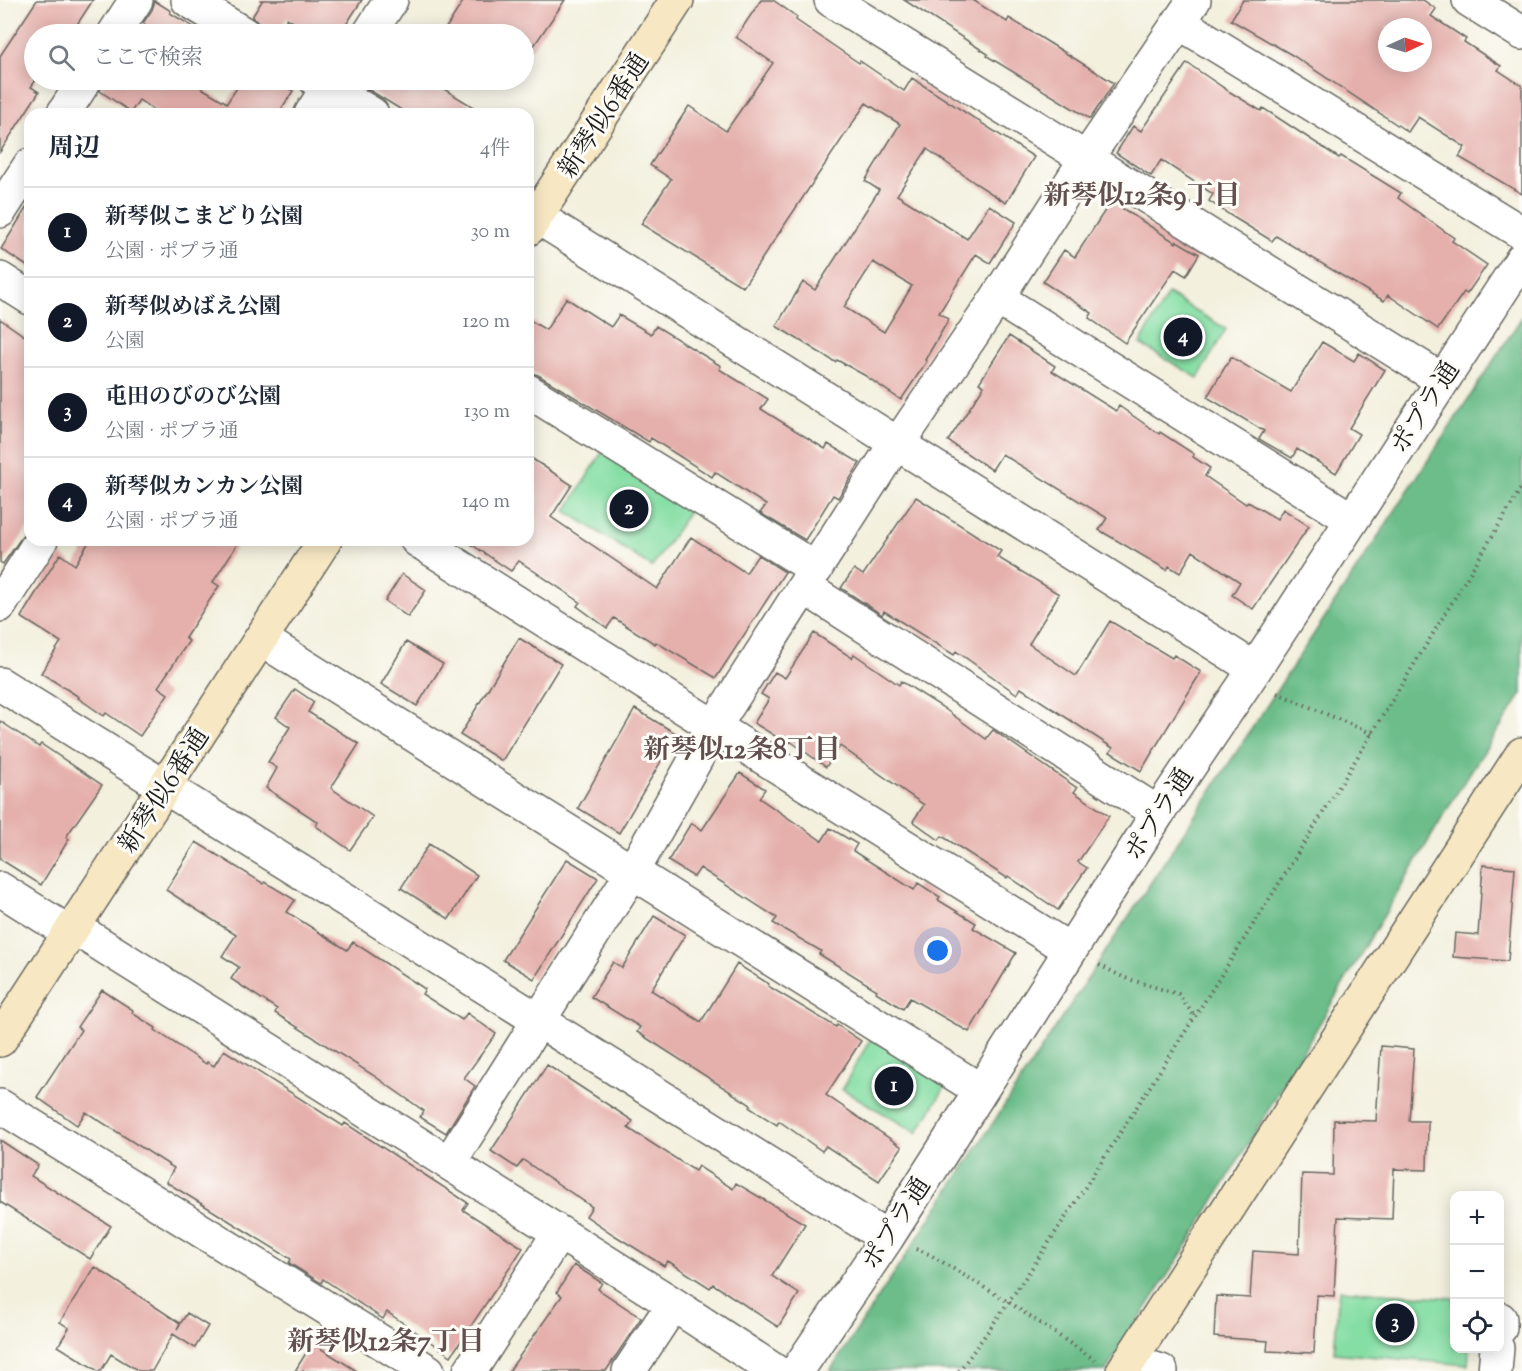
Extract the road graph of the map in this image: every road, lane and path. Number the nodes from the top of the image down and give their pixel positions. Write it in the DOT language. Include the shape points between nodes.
graph roads {
  1 [pos="136,0"];
  2 [pos="188,0"];
  3 [pos="391,0"];
  4 [pos="677,0"];
  5 [pos="831,0"];
  6 [pos="1469,0"];
  7 [pos="1187,11"];
  8 [pos="120,24"];
  9 [pos="228,24"];
  10 [pos="375,24"];
  11 [pos="1522,33"];
  12 [pos="79,90"];
  13 [pos="326,90"];
  14 [pos="338,90"];
  15 [pos="67,108"];
  16 [pos="315,108"];
  17 [pos="364,108"];
  18 [pos="1086,159"];
  19 [pos="24,174"];
  20 [pos="0,211"];
  21 [pos="534,214"];
  22 [pos="534,221"];
  23 [pos="1522,232"];
  24 [pos="1522,259"];
  25 [pos="0,279"];
  26 [pos="24,294"];
  27 [pos="997,298"];
  28 [pos="1442,380"];
  29 [pos="534,395"];
  30 [pos="897,443"];
  31 [pos="1522,487"];
  32 [pos="1351,519"];
  33 [pos="37,546"];
  34 [pos="321,546"];
  35 [pos="427,546"];
  36 [pos="810,578"];
  37 [pos="0,605"];
  38 [pos="261,639"];
  39 [pos="1255,669"];
  40 [pos="0,684"];
  41 [pos="714,727"];
  42 [pos="1373,734"];
  43 [pos="1522,754"];
  44 [pos="164,787"];
  45 [pos="1158,813"];
  46 [pos="633,871"];
  47 [pos="0,889"];
  48 [pos="71,930"];
  49 [pos="1070,950"];
  50 [pos="1195,1017"];
  51 [pos="538,1020"];
  52 [pos="0,1040"];
  53 [pos="980,1090"];
  54 [pos="0,1106"];
  55 [pos="449,1163"];
  56 [pos="559,1233"];
  57 [pos="887,1238"];
  58 [pos="673,1304"];
  59 [pos="1010,1304"];
  60 [pos="1497,1353"];
  61 [pos="1126,1366"];
  62 [pos="428,1371"];
  63 [pos="470,1371"];
  64 [pos="629,1371"];
  65 [pos="775,1371"];
  66 [pos="797,1371"];
  67 [pos="959,1371"];
  68 [pos="1161,1371"];
  69 [pos="1495,1371"];
  1 -- 8 [label="street"];
  2 -- 9 [label="street"];
  3 -- 10 [label="street"];
  4 -- 21 [label="street, 新琴似6番通"];
  5 -- 18 [label="street"];
  6 -- 11 [label="street"];
  7 -- 18 [label="street"];
  7 -- 23 [label="street"];
  12 -- 15 [label="street"];
  13 -- 16 [label="street"];
  14 -- 17 [label="street"];
  18 -- 27 [label="street"];
  18 -- 28 [label="street"];
  19 -- 20 [label="street"];
  22 -- 30 [label="street"];
  24 -- 28 [label="street, ポプラ通"];
  25 -- 26 [label="street"];
  27 -- 30 [label="street"];
  27 -- 32 [label="street"];
  28 -- 32 [label="street, ポプラ通"];
  29 -- 36 [label="street"];
  30 -- 36 [label="street"];
  30 -- 39 [label="street"];
  31 -- 42 [label="path"];
  32 -- 39 [label="street, ポプラ通"];
  33 -- 37 [label="street"];
  34 -- 38 [label="street, 新琴似6番通"];
  35 -- 41 [label="street"];
  36 -- 41 [label="street"];
  36 -- 45 [label="street"];
  38 -- 44 [label="street, 新琴似6番通"];
  38 -- 46 [label="street"];
  39 -- 42 [label="path" via="1265,688"];
  39 -- 45 [label="street, ポプラ通"];
  40 -- 44 [label="street"];
  41 -- 46 [label="street"];
  41 -- 49 [label="street"];
  42 -- 50 [label="path"];
  43 -- 61 [label="street"];
  44 -- 48 [label="street, 新琴似6番通"];
  44 -- 51 [label="street"];
  45 -- 49 [label="street, ポプラ通"];
  46 -- 51 [label="street"];
  46 -- 53 [label="street"];
  47 -- 48 [label="street"];
  48 -- 52 [label="street, 新琴似6番通"];
  48 -- 55 [label="street"];
  49 -- 50 [label="path" via="1125,978 1178,994"];
  49 -- 53 [label="street, ポプラ通"];
  50 -- 59 [label="path"];
  51 -- 55 [label="street"];
  51 -- 57 [label="street"];
  53 -- 57 [label="street, ポプラ通"];
  54 -- 62 [label="street"];
  55 -- 56 [label="street"];
  56 -- 58 [label="street"];
  56 -- 63 [label="street"];
  57 -- 59 [label="path" via="930,1254"];
  57 -- 66 [label="street, ポプラ通"];
  58 -- 64 [label="street"];
  58 -- 65 [label="street"];
  59 -- 61 [label="path" via="1101,1364"];
  59 -- 67 [label="path"];
  60 -- 69 [label="street"];
  61 -- 68 [label="street"];
}
